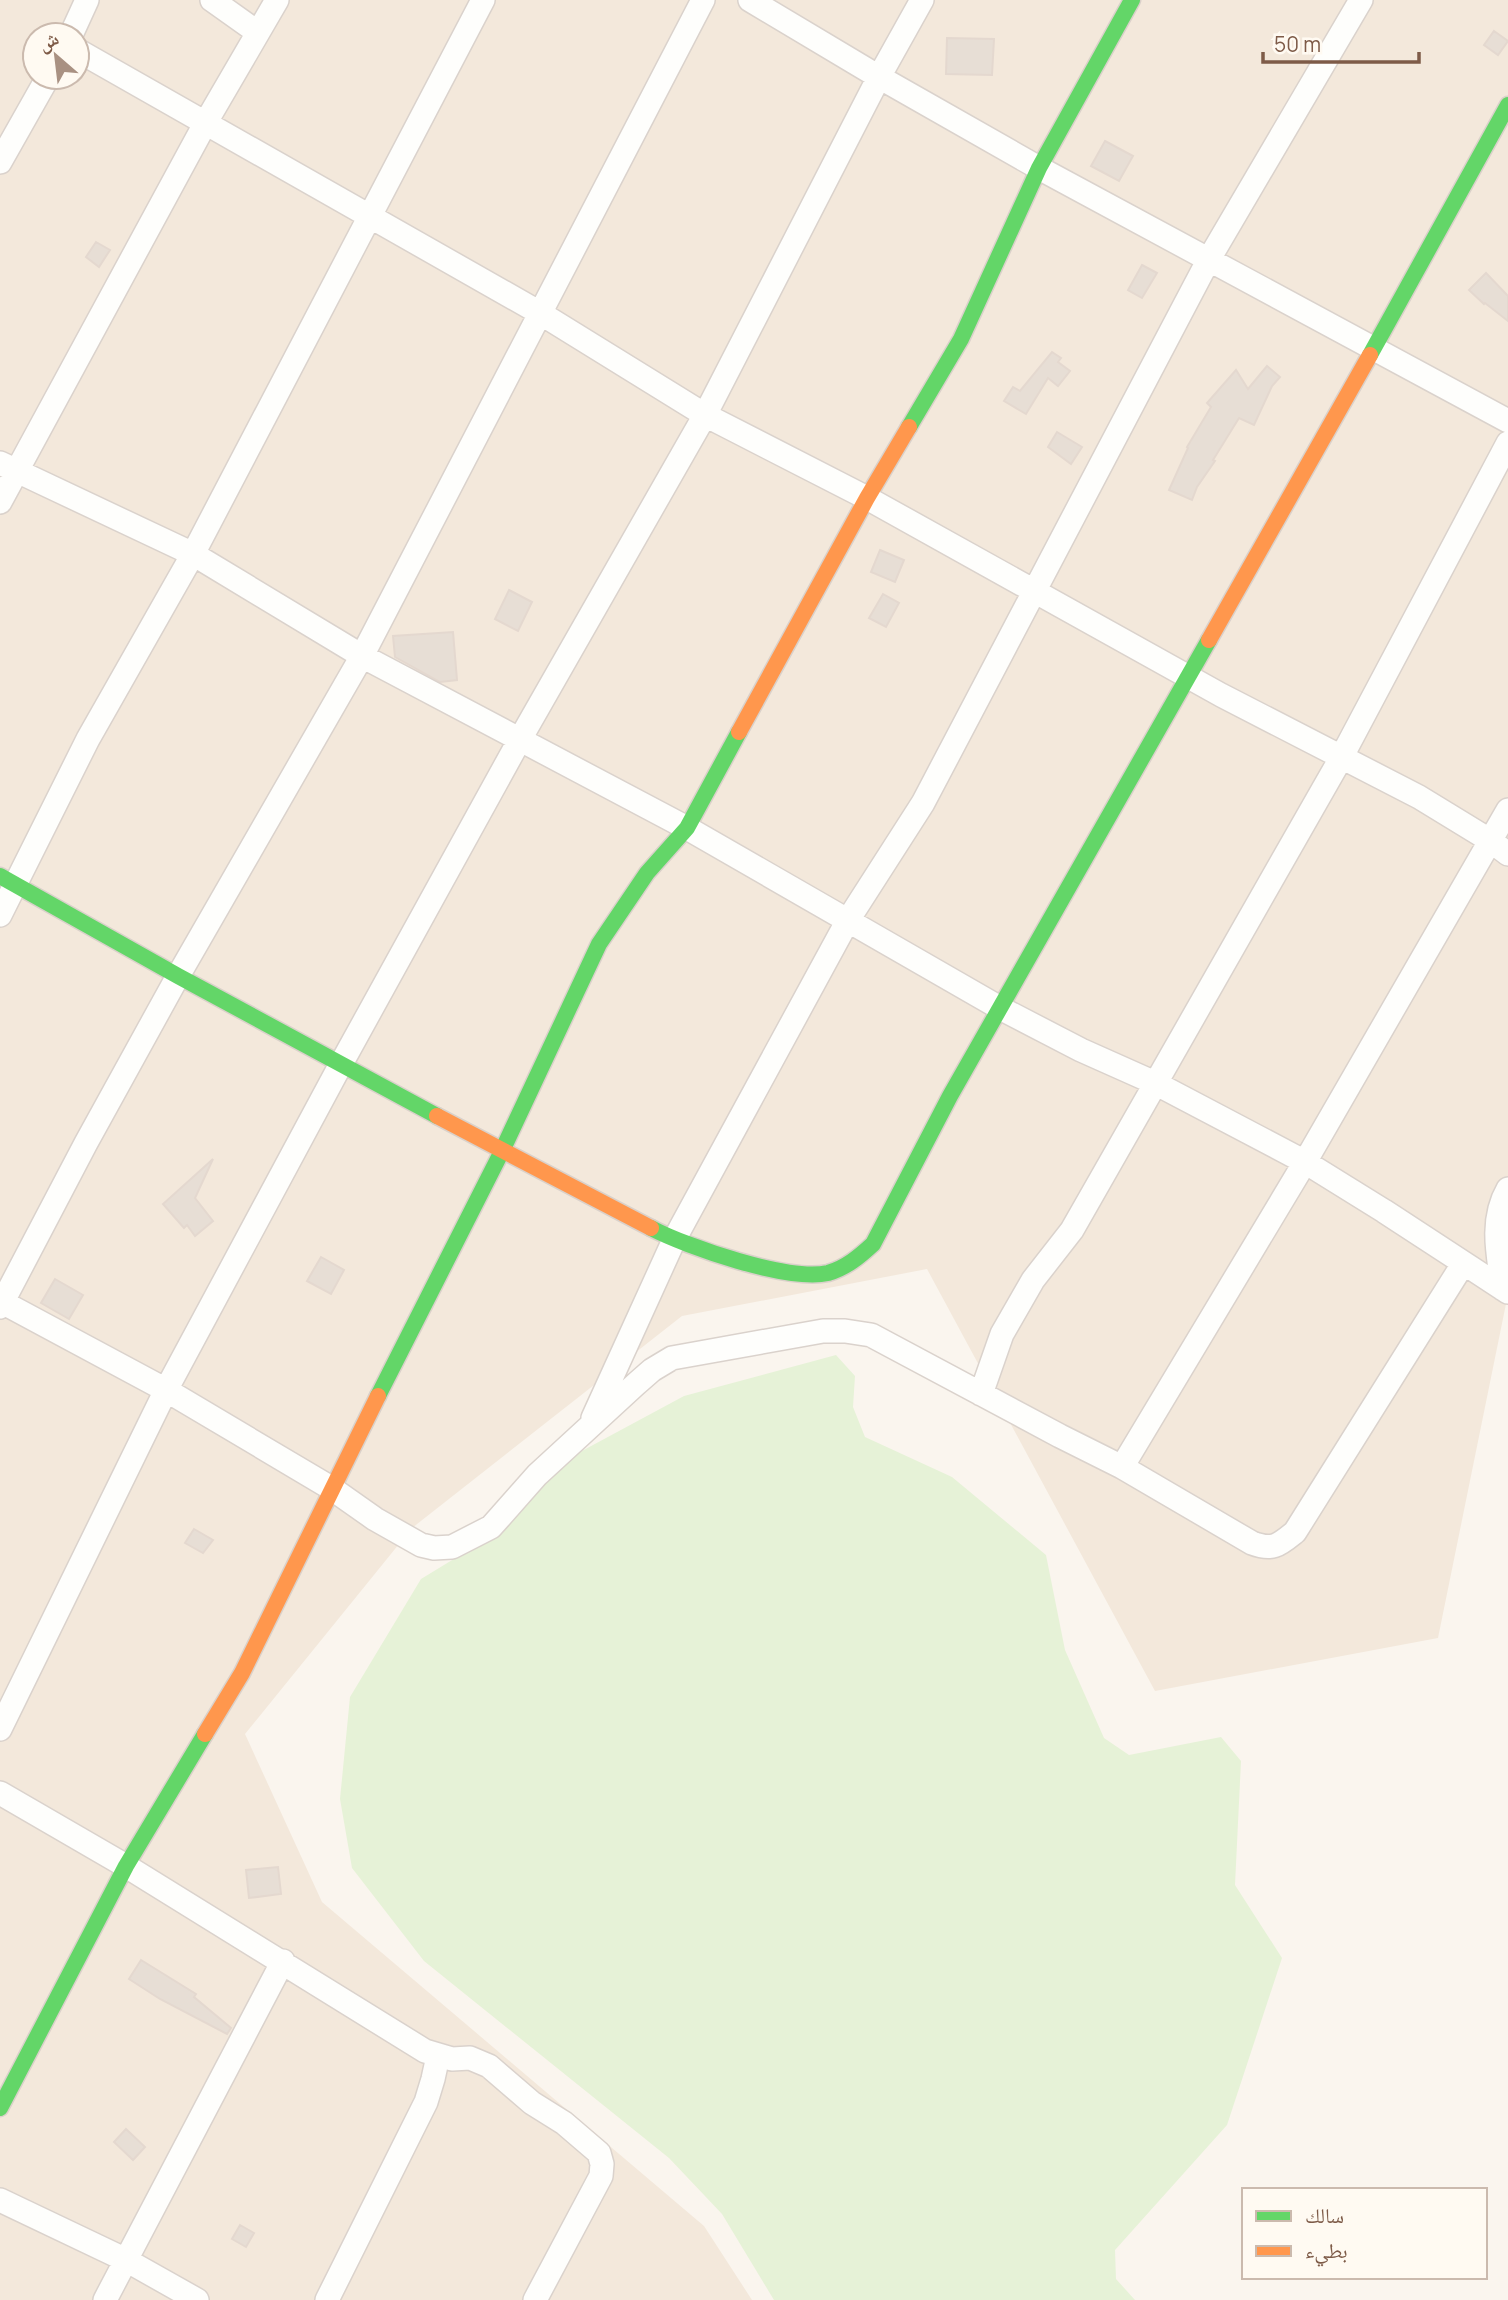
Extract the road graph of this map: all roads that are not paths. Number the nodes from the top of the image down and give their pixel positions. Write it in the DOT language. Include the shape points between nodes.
graph roads {
  1 [pos="88,0"];
  2 [pos="212,0"];
  3 [pos="276,0"];
  4 [pos="483,0"];
  5 [pos="704,0"];
  6 [pos="750,0"];
  7 [pos="922,0"];
  8 [pos="1132,0"];
  9 [pos="1361,0"];
  10 [pos="78,21"];
  11 [pos="257,32"];
  12 [pos="91,58"];
  13 [pos="879,77"];
  14 [pos="40,91"];
  15 [pos="1508,105"];
  16 [pos="206,122"];
  17 [pos="0,162"];
  18 [pos="1040,168"];
  19 [pos="370,216"];
  20 [pos="1209,259"];
  21 [pos="540,313"];
  22 [pos="1374,348"];
  23 [pos="705,415"];
  24 [pos="1508,421"];
  25 [pos="1508,443"];
  26 [pos="8,467"];
  27 [pos="867,499"];
  28 [pos="0,502"];
  29 [pos="193,554"];
  30 [pos="1035,591"];
  31 [pos="362,656"];
  32 [pos="1187,676"];
  33 [pos="519,741"];
  34 [pos="1341,758"];
  35 [pos="1508,810"];
  36 [pos="687,828"];
  37 [pos="1499,847"];
  38 [pos="8,880"];
  39 [pos="0,915"];
  40 [pos="848,920"];
  41 [pos="178,976"];
  42 [pos="1000,1008"];
  43 [pos="341,1064"];
  44 [pos="1155,1083"];
  45 [pos="502,1151"];
  46 [pos="1305,1162"];
  47 [pos="1508,1189"];
  48 [pos="674,1240"];
  49 [pos="1463,1264"];
  50 [pos="1505,1291"];
  51 [pos="1,1303"];
  52 [pos="166,1390"];
  53 [pos="981,1394"];
  54 [pos="589,1429"];
  55 [pos="1122,1467"];
  56 [pos="331,1488"];
  57 [pos="0,1729"];
  58 [pos="0,1793"];
  59 [pos="126,1866"];
  60 [pos="283,1961"];
  61 [pos="438,2056"];
  62 [pos="0,2108"];
  63 [pos="0,2200"];
  64 [pos="126,2260"];
  65 [pos="105,2300"];
  66 [pos="197,2300"];
  67 [pos="327,2300"];
  68 [pos="536,2300"];
  1 -- 10 [label="street"];
  2 -- 11 [label="street"];
  3 -- 11 [label="street"];
  4 -- 19 [label="street"];
  5 -- 21 [label="street"];
  6 -- 13 [label="street"];
  7 -- 13 [label="street"];
  8 -- 18 [label="street"];
  9 -- 20 [label="street"];
  11 -- 16 [label="street"];
  12 -- 16 [label="street"];
  13 -- 18 [label="street"];
  13 -- 23 [label="street"];
  14 -- 17 [label="street"];
  15 -- 22 [label="street"];
  16 -- 19 [label="street"];
  16 -- 26 [label="street"];
  18 -- 20 [label="street"];
  18 -- 27 [label="street" via="961,339"];
  19 -- 21 [label="street"];
  19 -- 29 [label="street"];
  20 -- 22 [label="street"];
  20 -- 30 [label="street"];
  21 -- 23 [label="street"];
  21 -- 31 [label="street"];
  22 -- 24 [label="street"];
  22 -- 32 [label="street"];
  23 -- 27 [label="street"];
  23 -- 33 [label="street"];
  25 -- 34 [label="street"];
  26 -- 28 [label="street"];
  26 -- 29 [label="street"];
  27 -- 30 [label="street"];
  27 -- 36 [label="street"];
  29 -- 31 [label="street"];
  29 -- 38 [label="street"];
  30 -- 32 [label="street"];
  30 -- 40 [label="street" via="916,815"];
  31 -- 33 [label="street"];
  31 -- 41 [label="street"];
  32 -- 34 [label="street"];
  32 -- 42 [label="street"];
  33 -- 36 [label="street"];
  33 -- 43 [label="street"];
  34 -- 37 [label="street" via="1419,797"];
  34 -- 44 [label="street"];
  35 -- 37 [label="street"];
  36 -- 40 [label="street"];
  36 -- 45 [label="street" via="647,873 599,944"];
  37 -- 46 [label="street"];
  38 -- 39 [label="street"];
  38 -- 41 [label="street"];
  40 -- 42 [label="street"];
  40 -- 48 [label="street"];
  41 -- 43 [label="street"];
  41 -- 51 [label="street"];
  42 -- 44 [label="street"];
  42 -- 48 [label="street" via="873,1244 855,1261 827,1272 783,1273"];
  43 -- 45 [label="street"];
  43 -- 52 [label="street"];
  44 -- 46 [label="street"];
  44 -- 53 [label="street" via="1072,1230 1033,1280 1002,1334"];
  45 -- 48 [label="street"];
  45 -- 56 [label="street"];
  46 -- 49 [label="street"];
  46 -- 55 [label="street"];
  47 -- 50 [label="street" via="1496,1227"];
  48 -- 54 [label="street"];
  49 -- 50 [label="street"];
  49 -- 55 [label="street" via="1295,1532 1274,1547 1252,1543"];
  51 -- 52 [label="street"];
  52 -- 56 [label="street"];
  52 -- 57 [label="street"];
  53 -- 54 [label="street" via="871,1335 823,1331 672,1359 652,1370"];
  53 -- 55 [label="street"];
  54 -- 56 [label="street" via="537,1475 491,1527 452,1547 421,1545"];
  56 -- 59 [label="street" via="243,1673"];
  58 -- 59 [label="street"];
  59 -- 60 [label="street"];
  59 -- 62 [label="street"];
  60 -- 61 [label="street"];
  60 -- 64 [label="street"];
  61 -- 67 [label="street" via="426,2102"];
  61 -- 68 [label="street" via="470,2058 489,2066 599,2153 601,2176"];
  63 -- 64 [label="street"];
  64 -- 65 [label="street"];
  64 -- 66 [label="street"];
}
